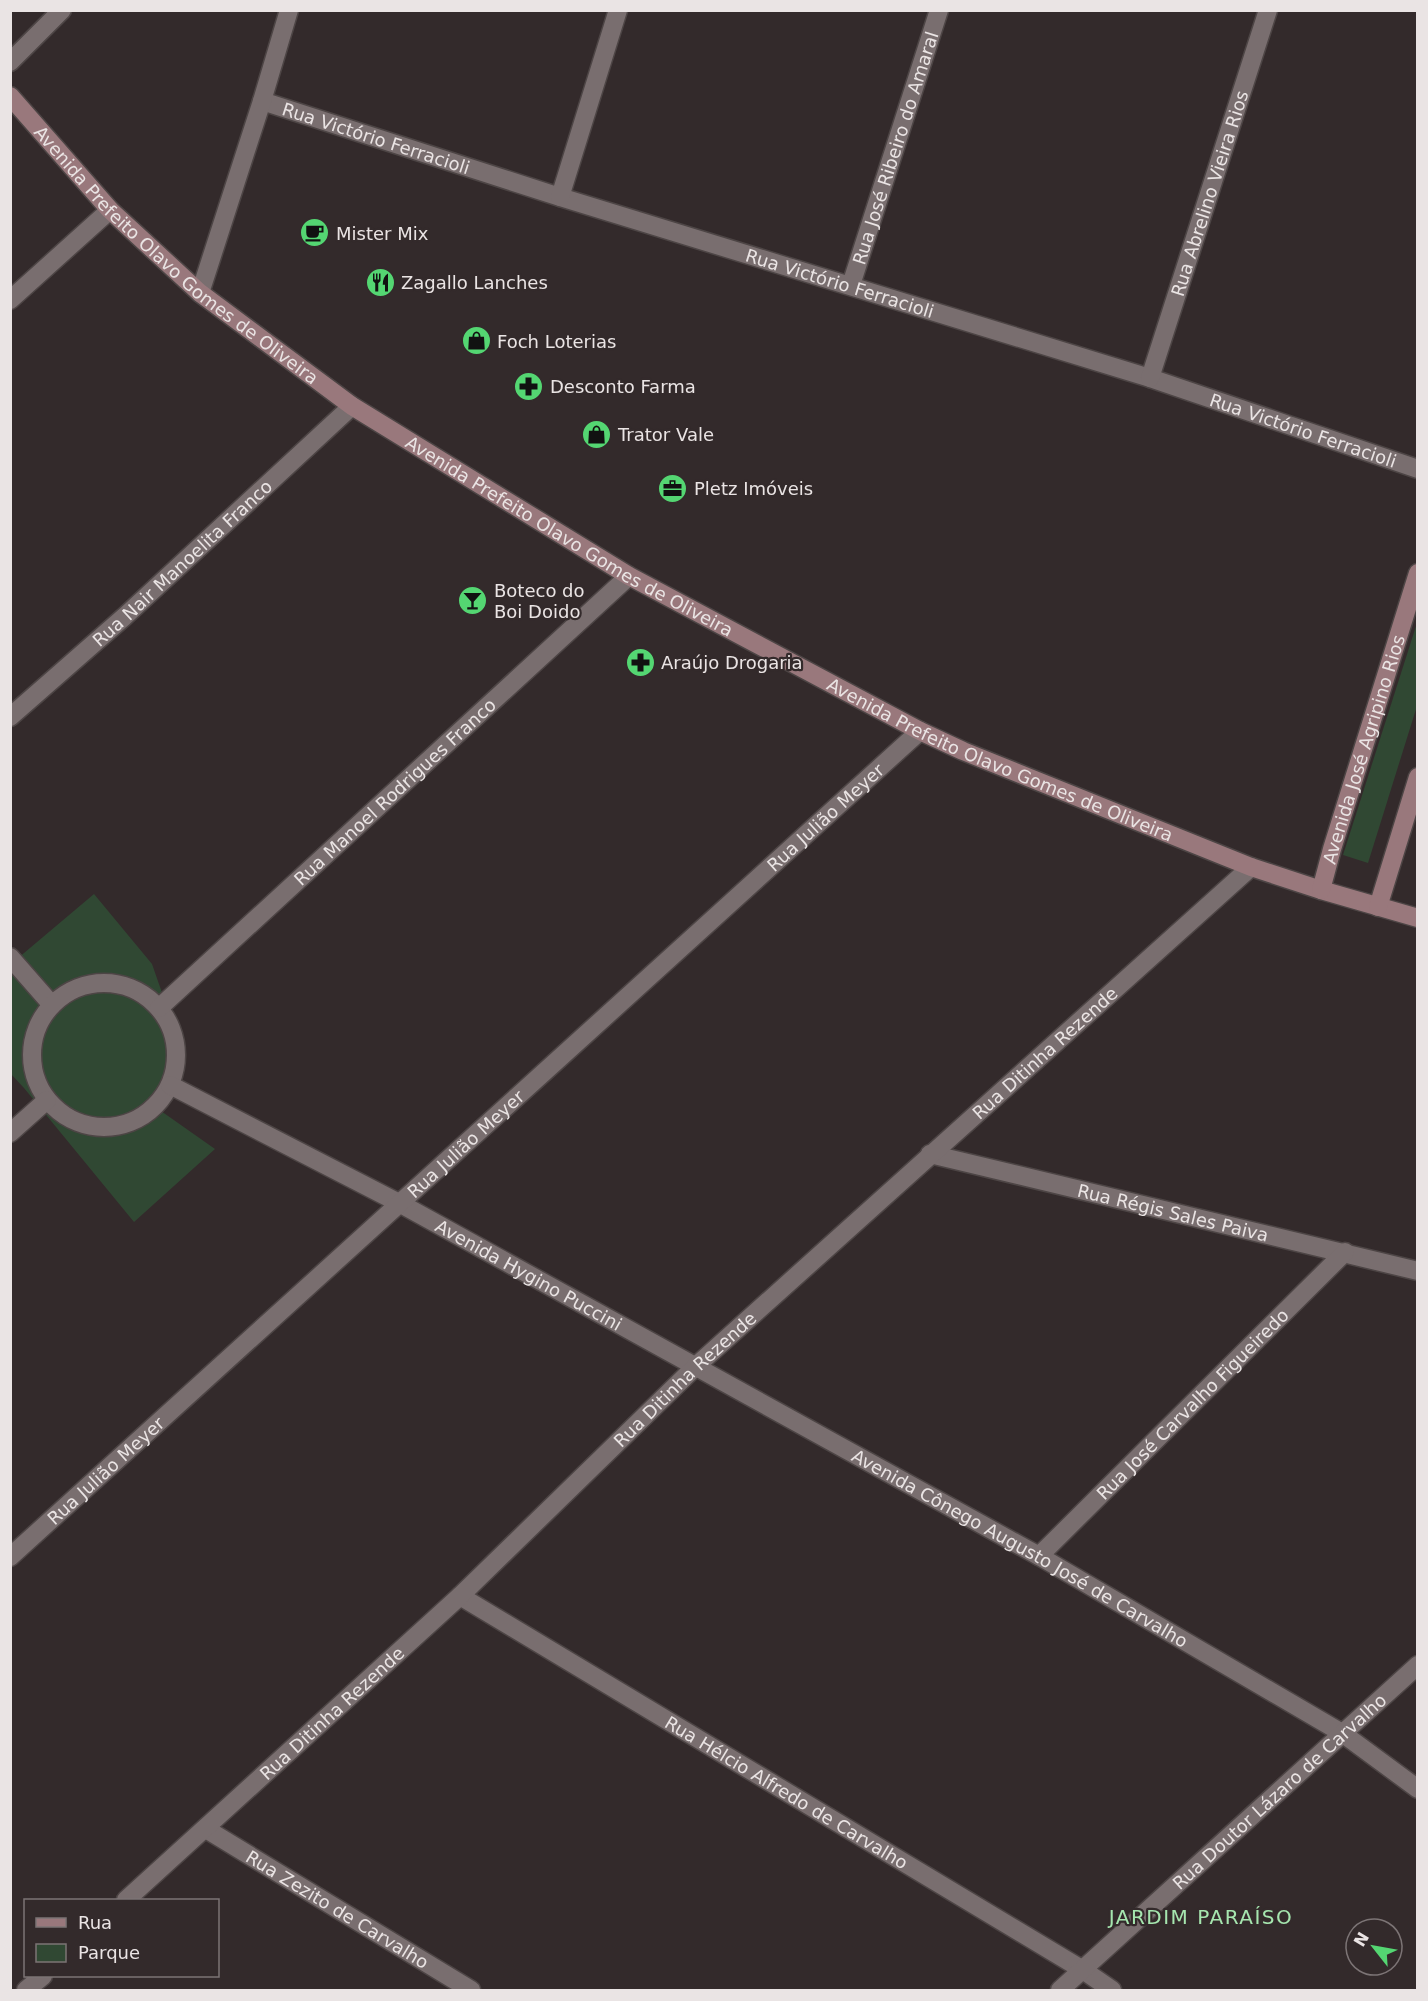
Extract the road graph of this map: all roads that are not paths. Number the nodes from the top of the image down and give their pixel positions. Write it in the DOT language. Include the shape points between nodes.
graph roads {
  1 [pos="62,10"];
  2 [pos="289,10"];
  3 [pos="618,10"];
  4 [pos="939,10"];
  5 [pos="1268,10"];
  6 [pos="10,63"];
  7 [pos="10,96"];
  8 [pos="262,101"];
  9 [pos="560,197"];
  10 [pos="110,210"];
  11 [pos="851,285"];
  12 [pos="200,293"];
  13 [pos="10,300"];
  14 [pos="1150,378"];
  15 [pos="352,406"];
  16 [pos="1418,469"];
  17 [pos="1418,573"];
  18 [pos="628,576"];
  19 [pos="10,717"];
  20 [pos="920,731"];
  21 [pos="1418,777"];
  22 [pos="1251,867"];
  23 [pos="1321,890"];
  24 [pos="1378,907"];
  25 [pos="1418,918"];
  26 [pos="10,957"];
  27 [pos="52,1005"];
  28 [pos="159,1008"];
  29 [pos="170,1085"];
  30 [pos="47,1100"];
  31 [pos="10,1133"];
  32 [pos="930,1154"];
  33 [pos="401,1204"];
  34 [pos="1345,1252"];
  35 [pos="1418,1271"];
  36 [pos="694,1367"];
  37 [pos="1039,1556"];
  38 [pos="10,1557"];
  39 [pos="460,1596"];
  40 [pos="1418,1665"];
  41 [pos="1342,1734"];
  42 [pos="1418,1789"];
  43 [pos="206,1829"];
  44 [pos="127,1899"];
  45 [pos="1083,1970"];
  46 [pos="42,1977"];
  47 [pos="26,1990"];
  48 [pos="471,1990"];
  49 [pos="1060,1990"];
  50 [pos="1112,1990"];
  1 -- 6 [label="street"];
  2 -- 8 [label="street"];
  3 -- 9 [label="street"];
  4 -- 11 [label="street, Rua José Ribeiro do Amaral"];
  5 -- 14 [label="street, Rua Abrelino Vieira Rios"];
  7 -- 10 [label="main road, Avenida Prefeito Olavo Gomes de Oliveira"];
  8 -- 9 [label="street, Rua Victório Ferracioli"];
  8 -- 12 [label="street"];
  9 -- 11 [label="street, Rua Victório Ferracioli"];
  10 -- 12 [label="main road, Avenida Prefeito Olavo Gomes de Oliveira"];
  10 -- 13 [label="street"];
  11 -- 14 [label="street, Rua Victório Ferracioli"];
  12 -- 15 [label="main road, Avenida Prefeito Olavo Gomes de Oliveira"];
  14 -- 16 [label="street, Rua Victório Ferracioli"];
  15 -- 18 [label="main road, Avenida Prefeito Olavo Gomes de Oliveira"];
  15 -- 19 [label="street, Rua Nair Manoelita Franco"];
  17 -- 23 [label="main road, Avenida José Agripino Rios"];
  18 -- 20 [label="main road, Avenida Prefeito Olavo Gomes de Oliveira"];
  18 -- 28 [label="street, Rua Manoel Rodrigues Franco"];
  20 -- 22 [label="main road, Avenida Prefeito Olavo Gomes de Oliveira"];
  20 -- 33 [label="street, Rua Julião Meyer"];
  21 -- 24 [label="main road"];
  22 -- 23 [label="main road, Avenida Prefeito Olavo Gomes de Oliveira"];
  22 -- 32 [label="street, Rua Ditinha Rezende"];
  23 -- 24 [label="main road, Avenida Prefeito Olavo Gomes de Oliveira"];
  24 -- 25 [label="main road, Avenida Prefeito Olavo Gomes de Oliveira"];
  26 -- 27 [label="street"];
  27 -- 28 [label="street" via="71,991 94,983 118,983 141,992"];
  27 -- 30 [label="street" via="33,1042 32,1062"];
  28 -- 29 [label="street" via="173,1031 177,1058"];
  29 -- 30 [label="street" via="143,1116 123,1125 81,1124"];
  29 -- 33 [label="street, Avenida Hygino Puccini"];
  30 -- 31 [label="street"];
  32 -- 34 [label="street, Rua Régis Sales Paiva"];
  32 -- 36 [label="street, Rua Ditinha Rezende"];
  33 -- 36 [label="street, Avenida Hygino Puccini"];
  33 -- 38 [label="street, Rua Julião Meyer"];
  34 -- 35 [label="street, Rua Régis Sales Paiva"];
  34 -- 37 [label="street, Rua José Carvalho Figueiredo"];
  36 -- 37 [label="street, Avenida Cônego Augusto José de Carvalho"];
  36 -- 39 [label="street, Rua Ditinha Rezende"];
  37 -- 41 [label="street, Avenida Cônego Augusto José de Carvalho"];
  39 -- 43 [label="street, Rua Ditinha Rezende"];
  39 -- 45 [label="street, Rua Hélcio Alfredo de Carvalho"];
  40 -- 41 [label="street, Rua Doutor Lázaro de Carvalho"];
  41 -- 42 [label="street, Avenida Cônego Augusto José de Carvalho"];
  41 -- 45 [label="street, Rua Doutor Lázaro de Carvalho"];
  43 -- 44 [label="street, Rua Ditinha Rezende"];
  43 -- 48 [label="street, Rua Zezito de Carvalho"];
  45 -- 49 [label="street, Rua Doutor Lázaro de Carvalho"];
  45 -- 50 [label="street, Rua Hélcio Alfredo de Carvalho"];
  46 -- 47 [label="street"];
}
